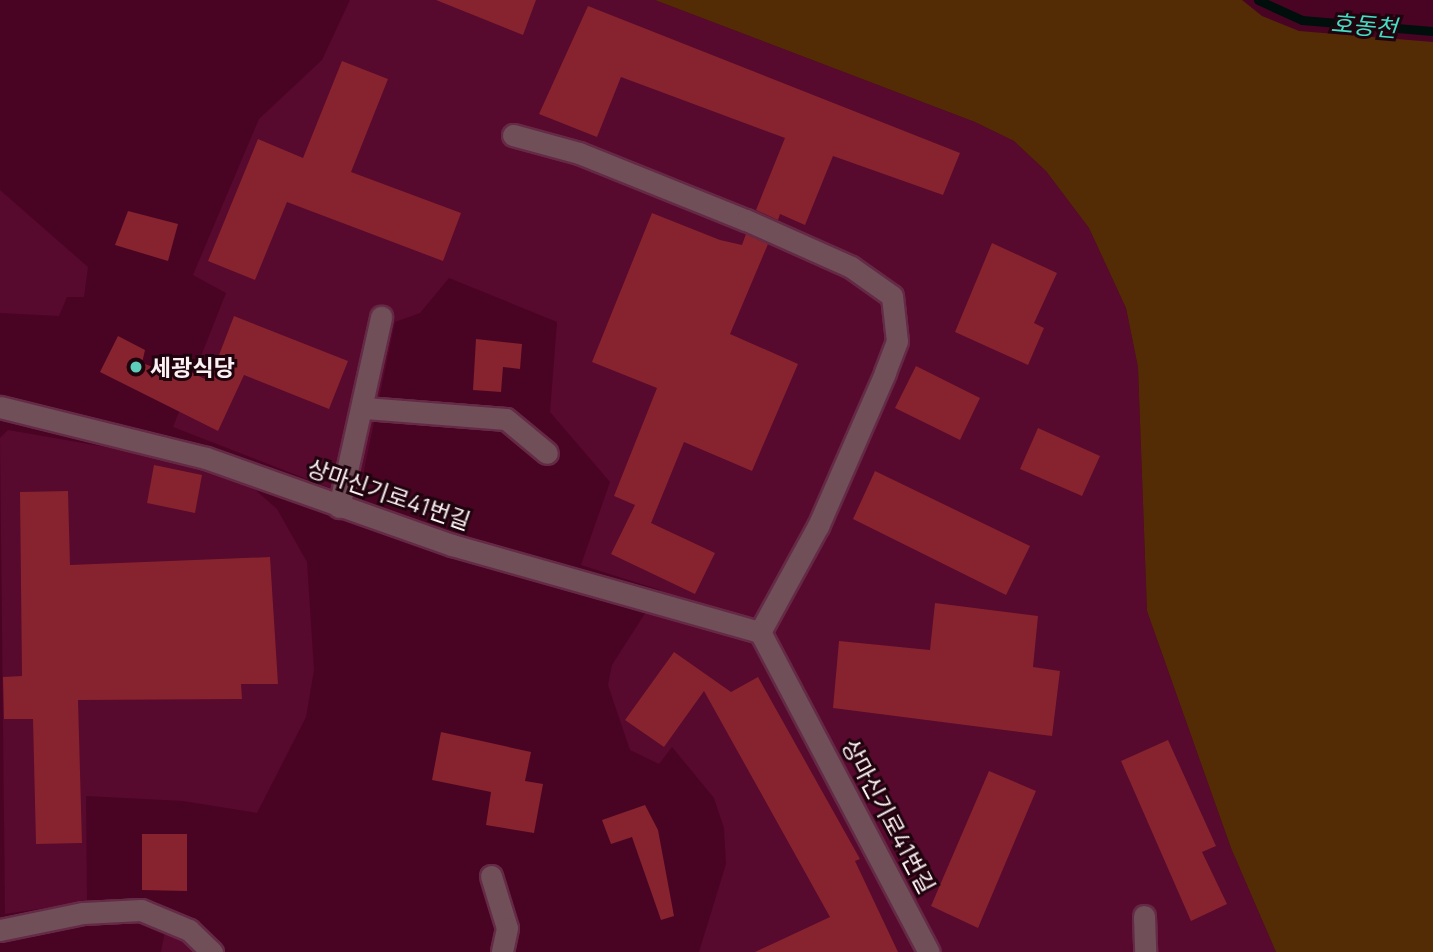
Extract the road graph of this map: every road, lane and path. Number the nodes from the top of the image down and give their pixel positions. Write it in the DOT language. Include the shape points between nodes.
graph roads {
  1 [pos="513,135"];
  2 [pos="381,317"];
  3 [pos="0,407"];
  4 [pos="365,408"];
  5 [pos="547,453"];
  6 [pos="339,507"];
  7 [pos="760,632"];
  8 [pos="491,876"];
  9 [pos="1144,916"];
  10 [pos="0,930"];
  11 [pos="212,952"];
  12 [pos="502,952"];
  13 [pos="929,952"];
  14 [pos="1145,952"];
  1 -- 7 [label="lane" via="579,153 747,220 851,267 892,296 899,316 897,341 885,373 818,526"];
  2 -- 4 [label="lane"];
  3 -- 6 [label="lane, 상마신기로41번길" via="206,458"];
  4 -- 5 [label="lane" via="506,419"];
  4 -- 6 [label="lane"];
  6 -- 7 [label="lane, 상마신기로41번길"];
  7 -- 13 [label="lane, 상마신기로41번길"];
  8 -- 12 [label="lane" via="508,928"];
  9 -- 14 [label="lane"];
  10 -- 11 [label="lane" via="83,913 141,910 189,930"];
}
